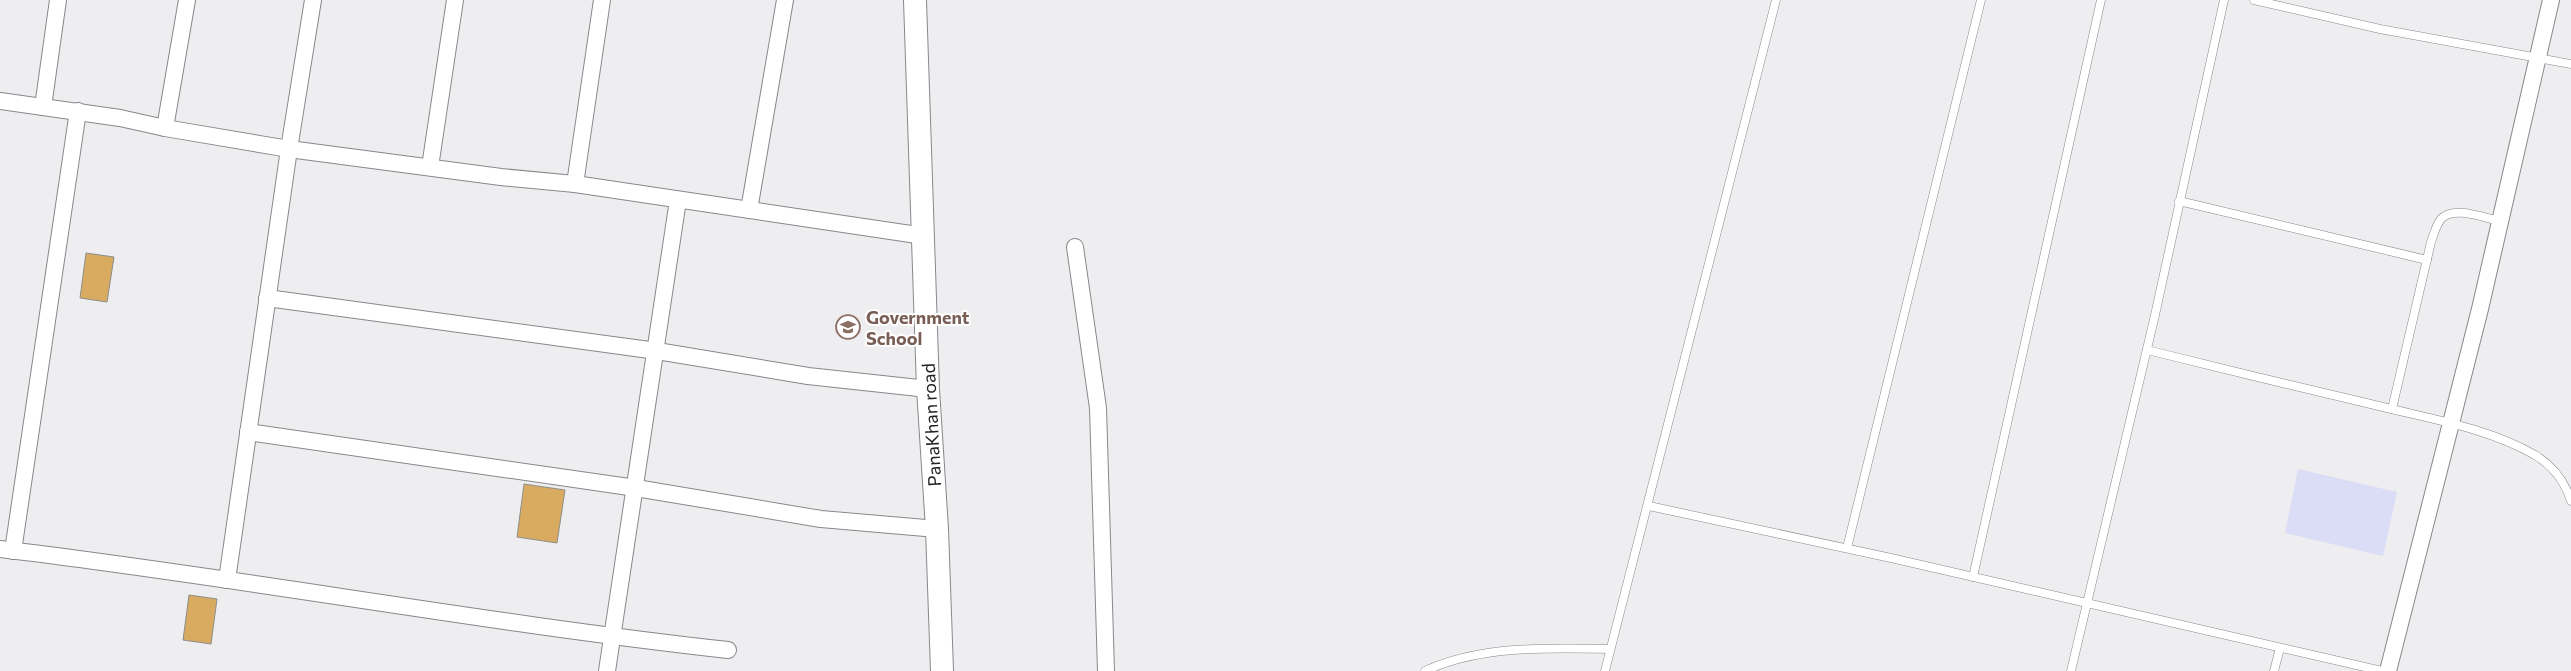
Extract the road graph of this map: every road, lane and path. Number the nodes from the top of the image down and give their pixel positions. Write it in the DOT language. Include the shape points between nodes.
graph roads {
  1 [pos="58,0"];
  2 [pos="187,0"];
  3 [pos="313,0"];
  4 [pos="456,0"];
  5 [pos="602,0"];
  6 [pos="785,0"];
  7 [pos="915,0"];
  8 [pos="1776,0"];
  9 [pos="1981,0"];
  10 [pos="2101,0"];
  11 [pos="2224,0"];
  12 [pos="2254,0"];
  13 [pos="2550,0"];
  14 [pos="2537,58"];
  15 [pos="2571,64"];
  16 [pos="0,101"];
  17 [pos="43,107"];
  18 [pos="78,111"];
  19 [pos="165,128"];
  20 [pos="289,149"];
  21 [pos="430,166"];
  22 [pos="575,184"];
  23 [pos="678,200"];
  24 [pos="2179,201"];
  25 [pos="749,210"];
  26 [pos="2500,221"];
  27 [pos="924,236"];
  28 [pos="1076,246"];
  29 [pos="2427,260"];
  30 [pos="267,298"];
  31 [pos="2147,350"];
  32 [pos="656,352"];
  33 [pos="928,389"];
  34 [pos="2392,410"];
  35 [pos="2451,424"];
  36 [pos="248,432"];
  37 [pos="636,488"];
  38 [pos="2571,501"];
  39 [pos="1649,506"];
  40 [pos="937,529"];
  41 [pos="1847,548"];
  42 [pos="6,550"];
  43 [pos="1973,577"];
  44 [pos="227,580"];
  45 [pos="2087,603"];
  46 [pos="612,637"];
  47 [pos="2280,648"];
  48 [pos="1610,649"];
  49 [pos="728,650"];
  50 [pos="1443,667"];
  51 [pos="607,671"];
  52 [pos="942,671"];
  53 [pos="1106,671"];
  54 [pos="1425,671"];
  55 [pos="1605,671"];
  56 [pos="2071,671"];
  57 [pos="2274,671"];
  58 [pos="2382,671"];
  59 [pos="2388,671"];
  1 -- 17 [label="street"];
  2 -- 19 [label="street"];
  3 -- 20 [label="street"];
  4 -- 21 [label="street"];
  5 -- 22 [label="street"];
  6 -- 25 [label="street"];
  7 -- 27 [label="street, PanaKhan road"];
  8 -- 39 [label="lane"];
  9 -- 41 [label="lane"];
  10 -- 43 [label="lane"];
  11 -- 24 [label="lane"];
  12 -- 14 [label="lane" via="2380,29"];
  13 -- 14 [label="street"];
  14 -- 15 [label="lane"];
  14 -- 26 [label="street"];
  16 -- 17 [label="street"];
  17 -- 18 [label="street"];
  18 -- 19 [label="street"];
  18 -- 42 [label="street"];
  19 -- 20 [label="street"];
  20 -- 21 [label="street"];
  20 -- 30 [label="street"];
  21 -- 22 [label="street"];
  22 -- 23 [label="street"];
  23 -- 25 [label="street"];
  23 -- 32 [label="street"];
  24 -- 29 [label="lane"];
  24 -- 31 [label="lane"];
  25 -- 27 [label="street"];
  26 -- 29 [label="lane" via="2455,212 2445,216 2439,221"];
  26 -- 35 [label="street"];
  27 -- 33 [label="street, PanaKhan road"];
  28 -- 53 [label="street" via="1098,408"];
  29 -- 34 [label="lane"];
  30 -- 32 [label="street"];
  30 -- 36 [label="street"];
  31 -- 34 [label="lane"];
  31 -- 45 [label="lane"];
  32 -- 33 [label="street" via="808,376"];
  32 -- 37 [label="street"];
  33 -- 40 [label="street, PanaKhan road"];
  34 -- 35 [label="lane"];
  35 -- 38 [label="lane" via="2513,444 2536,456 2557,472"];
  35 -- 59 [label="street"];
  36 -- 37 [label="street"];
  36 -- 44 [label="street"];
  37 -- 40 [label="street" via="821,519"];
  37 -- 46 [label="street"];
  39 -- 41 [label="lane"];
  39 -- 48 [label="lane"];
  40 -- 52 [label="street, PanaKhan road"];
  41 -- 43 [label="lane"];
  42 -- 44 [label="street"];
  43 -- 45 [label="lane"];
  44 -- 46 [label="street"];
  45 -- 47 [label="lane"];
  45 -- 56 [label="lane"];
  46 -- 49 [label="street"];
  46 -- 51 [label="street"];
  47 -- 57 [label="lane"];
  47 -- 58 [label="lane"];
  48 -- 50 [label="lane" via="1549,648 1498,653"];
  48 -- 55 [label="lane"];
  50 -- 54 [label="lane"];
}
